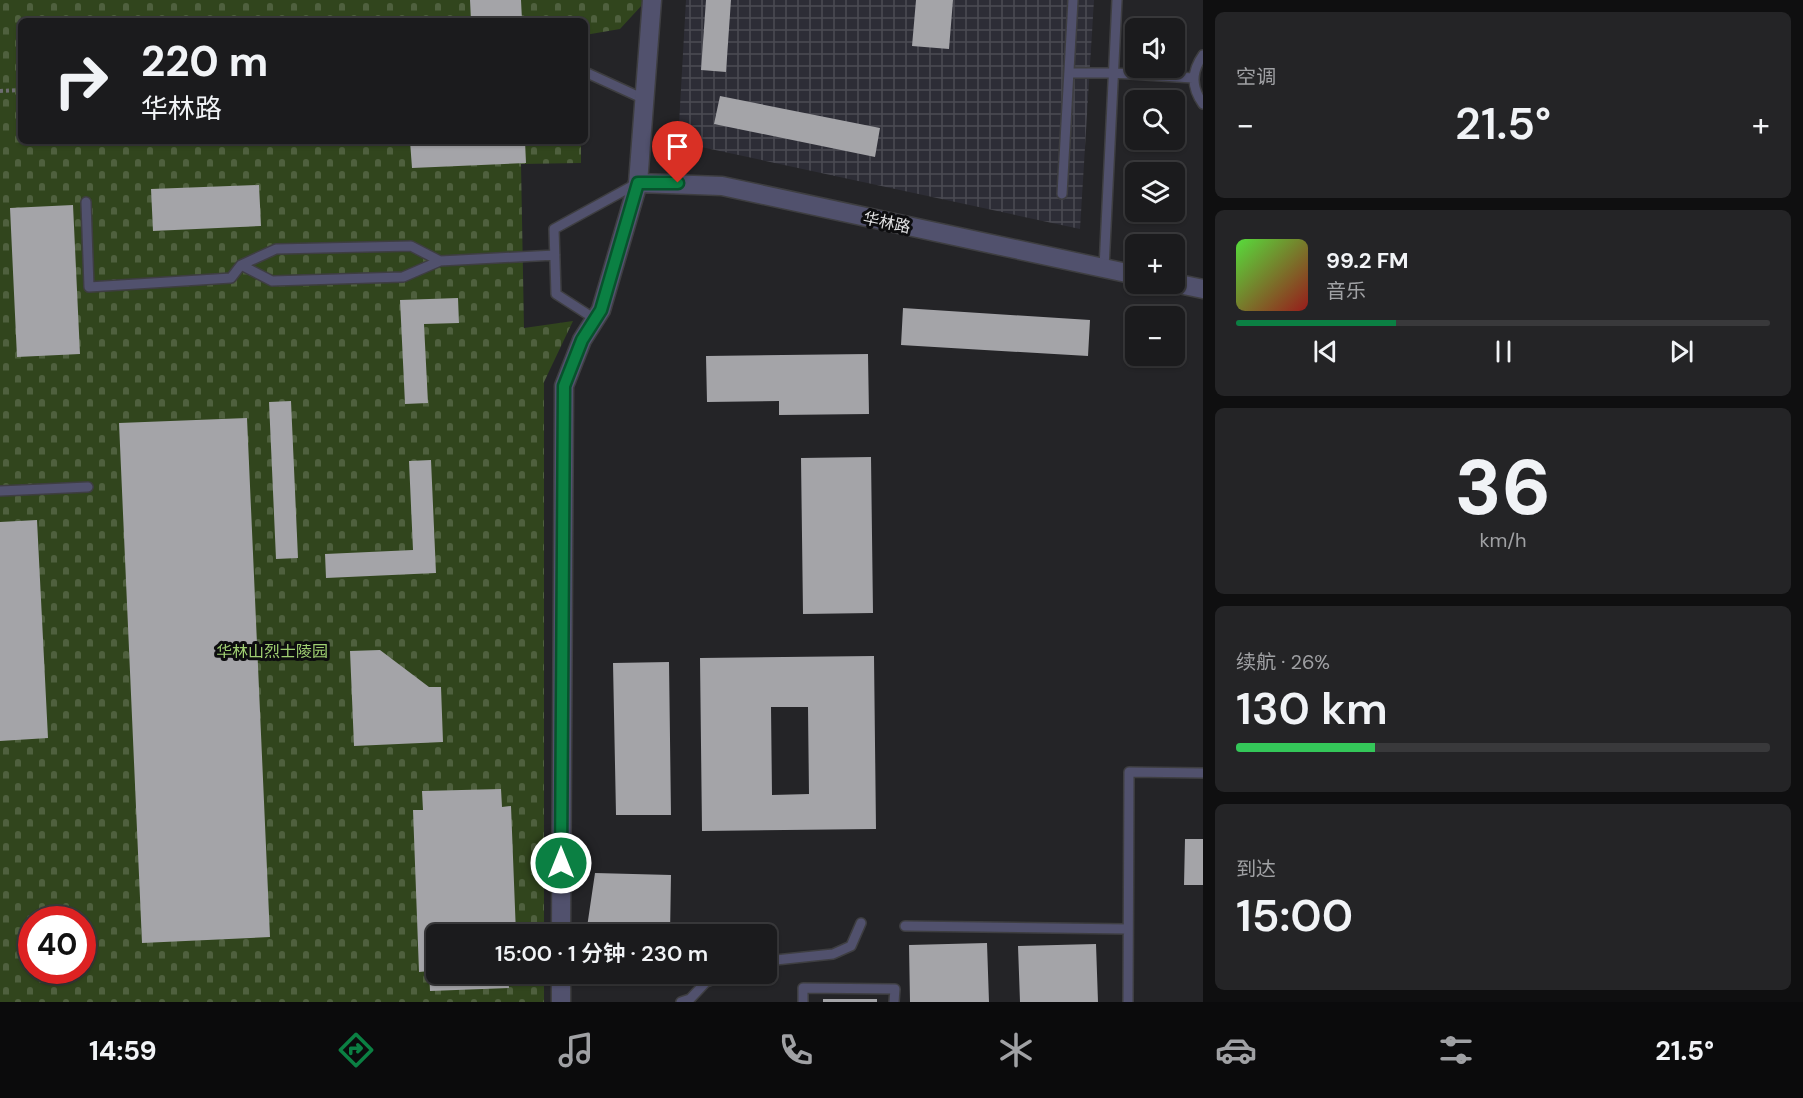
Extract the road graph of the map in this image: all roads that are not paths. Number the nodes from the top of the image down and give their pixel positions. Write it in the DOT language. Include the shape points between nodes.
graph roads {
  1 [pos="652,0"];
  2 [pos="1073,0"];
  3 [pos="1117,0"];
  4 [pos="1203,56"];
  5 [pos="588,73"];
  6 [pos="1114,73"];
  7 [pos="1069,74"];
  8 [pos="1193,78"];
  9 [pos="644,99"];
  10 [pos="1203,104"];
  11 [pos="638,183"];
  12 [pos="1062,194"];
  13 [pos="86,202"];
  14 [pos="555,255"];
  15 [pos="440,261"];
  16 [pos="241,265"];
  17 [pos="1104,268"];
  18 [pos="1125,273"];
  19 [pos="1185,285"];
  20 [pos="1203,289"];
  21 [pos="595,319"];
  22 [pos="88,487"];
  23 [pos="0,491"];
  24 [pos="1203,773"];
  25 [pos="861,923"];
  26 [pos="561,924"];
  27 [pos="904,926"];
  28 [pos="1128,929"];
  29 [pos="777,960"];
  30 [pos="561,984"];
  31 [pos="704,984"];
  32 [pos="561,1002"];
  33 [pos="681,1002"];
  34 [pos="803,1002"];
  35 [pos="894,1002"];
  36 [pos="1128,1002"];
  1 -- 9 [label="street"];
  2 -- 7 [label="lane"];
  3 -- 6 [label="lane"];
  4 -- 8 [label="lane" via="1196,64"];
  5 -- 9 [label="lane"];
  6 -- 7 [label="lane"];
  6 -- 8 [label="lane"];
  6 -- 17 [label="lane"];
  7 -- 12 [label="lane"];
  8 -- 10 [label="lane"];
  9 -- 11 [label="street"];
  11 -- 14 [label="lane" via="554,229"];
  11 -- 17 [label="street, 华林路" via="722,186"];
  11 -- 21 [label="street" via="601,310"];
  13 -- 16 [label="lane" via="89,287 231,278"];
  14 -- 15 [label="lane"];
  14 -- 21 [label="lane" via="556,294"];
  15 -- 16 [label="lane" via="403,277 272,280"];
  15 -- 16 [label="lane" via="411,246 276,249"];
  17 -- 18 [label="street, 华林路"];
  19 -- 20 [label="street"];
  21 -- 26 [label="street" via="570,367 562,410"];
  22 -- 23 [label="lane"];
  24 -- 28 [label="lane" via="1129,772"];
  25 -- 29 [label="lane" via="851,946 833,954"];
  27 -- 28 [label="lane"];
  28 -- 36 [label="lane"];
  30 -- 32 [label="street"];
  31 -- 33 [label="lane" via="690,999"];
  34 -- 35 [label="lane" via="803,988 895,989"];
}
